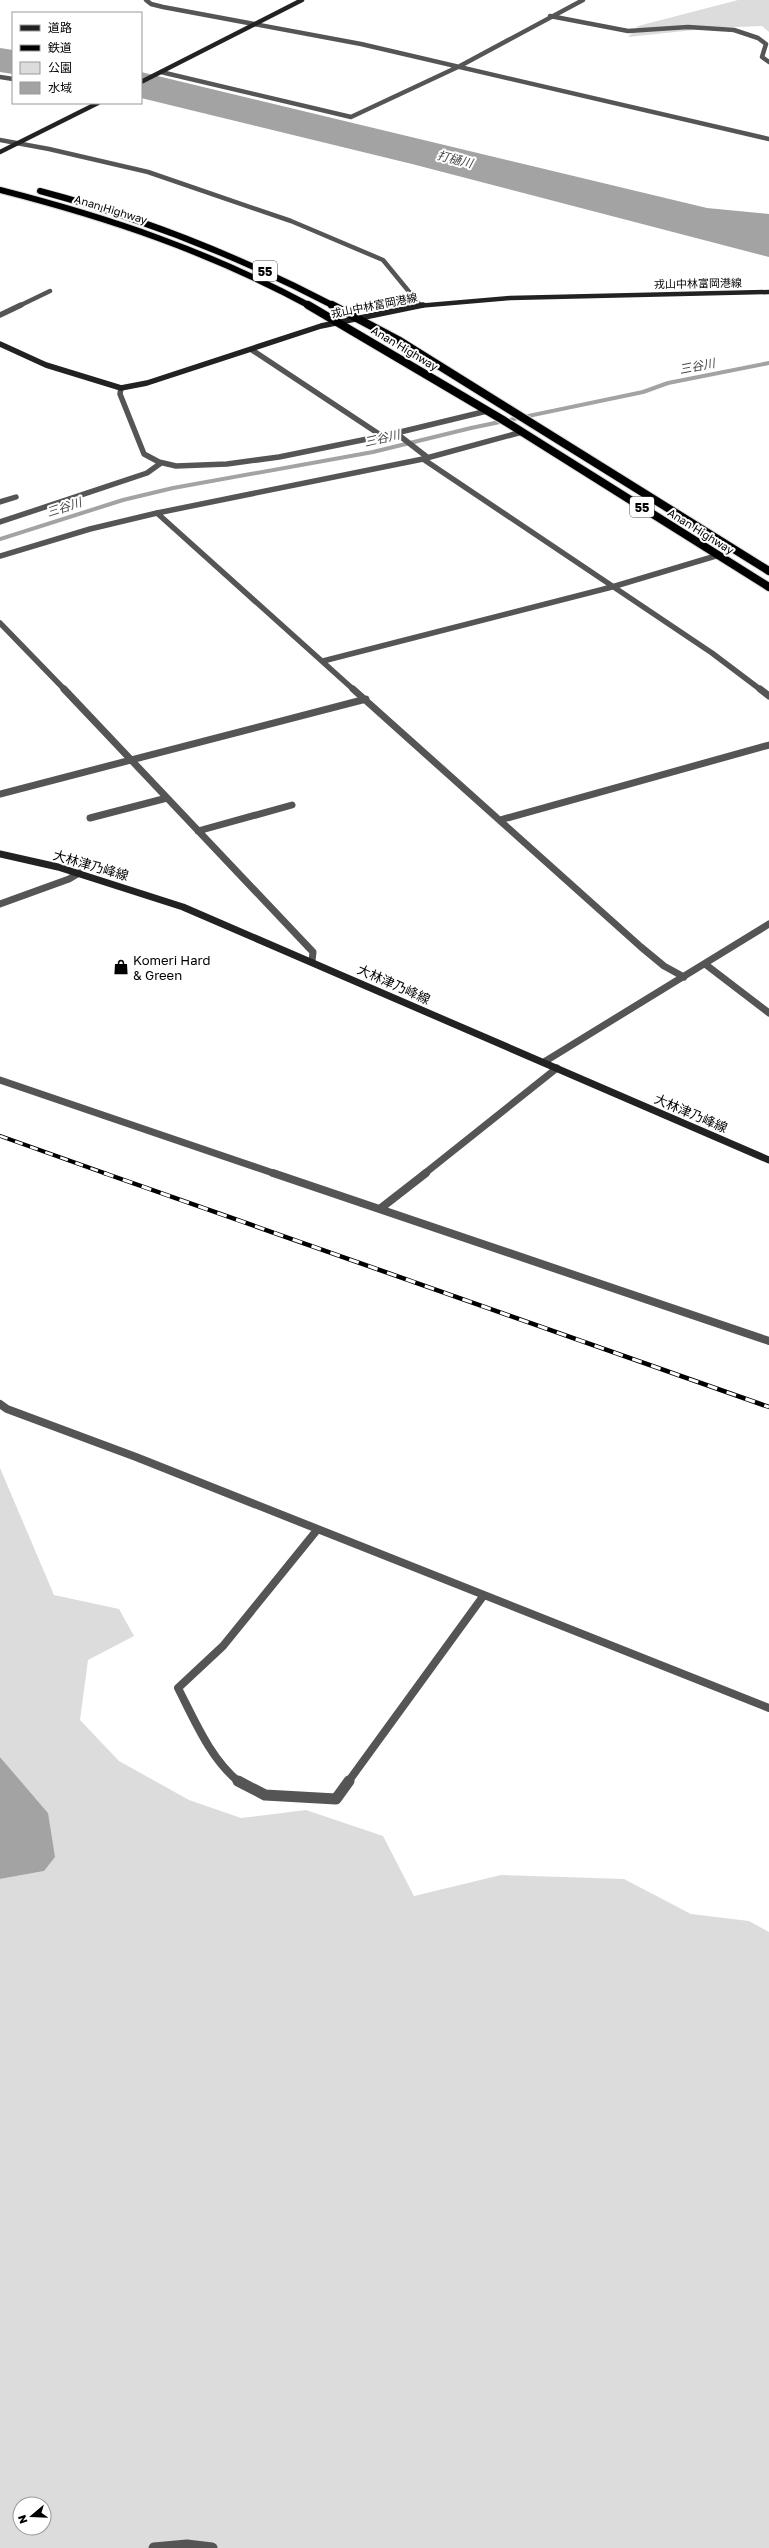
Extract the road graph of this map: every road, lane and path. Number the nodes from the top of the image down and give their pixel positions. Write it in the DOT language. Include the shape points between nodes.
graph roads {
  1 [pos="146,0"];
  2 [pos="302,0"];
  3 [pos="583,0"];
  4 [pos="550,16"];
  5 [pos="254,24"];
  6 [pos="769,62"];
  7 [pos="460,66"];
  8 [pos="159,73"];
  9 [pos="0,77"];
  10 [pos="12,79"];
  11 [pos="142,82"];
  12 [pos="96,104"];
  13 [pos="769,138"];
  14 [pos="0,140"];
  15 [pos="19,143"];
  16 [pos="0,152"];
  17 [pos="0,190"];
  18 [pos="34,190"];
  19 [pos="50,291"];
  20 [pos="769,292"];
  21 [pos="420,305"];
  22 [pos="0,308"];
  23 [pos="7,311"];
  24 [pos="0,315"];
  25 [pos="356,317"];
  26 [pos="338,321"];
  27 [pos="0,344"];
  28 [pos="252,350"];
  29 [pos="121,388"];
  30 [pos="488,411"];
  31 [pos="522,432"];
  32 [pos="396,433"];
  33 [pos="382,436"];
  34 [pos="424,456"];
  35 [pos="161,463"];
  36 [pos="16,497"];
  37 [pos="0,502"];
  38 [pos="157,513"];
  39 [pos="0,522"];
  40 [pos="719,555"];
  41 [pos="0,556"];
  42 [pos="769,571"];
  43 [pos="612,587"];
  44 [pos="769,587"];
  45 [pos="0,624"];
  46 [pos="323,661"];
  47 [pos="769,696"];
  48 [pos="366,699"];
  49 [pos="769,745"];
  50 [pos="131,760"];
  51 [pos="0,794"];
  52 [pos="167,798"];
  53 [pos="292,805"];
  54 [pos="90,818"];
  55 [pos="500,820"];
  56 [pos="198,831"];
  57 [pos="0,854"];
  58 [pos="79,873"];
  59 [pos="0,904"];
  60 [pos="769,924"];
  61 [pos="312,961"];
  62 [pos="705,964"];
  63 [pos="684,977"];
  64 [pos="769,1013"];
  65 [pos="544,1062"];
  66 [pos="557,1068"];
  67 [pos="0,1080"];
  68 [pos="769,1160"];
  69 [pos="381,1208"];
  70 [pos="769,1341"];
  71 [pos="0,1404"];
  72 [pos="317,1530"];
  73 [pos="484,1595"];
  74 [pos="769,1708"];
  75 [pos="154,2548"];
  76 [pos="212,2548"];
  1 -- 5 [label="street" via="163,7"];
  2 -- 5 [label="main road"];
  3 -- 4 [label="street"];
  4 -- 6 [label="street" via="629,32 688,28 741,32 755,35 766,44 762,56"];
  4 -- 7 [label="street"];
  5 -- 7 [label="street"];
  5 -- 8 [label="main road"];
  7 -- 8 [label="street" via="351,117"];
  7 -- 13 [label="street"];
  8 -- 11 [label="main road"];
  9 -- 10 [label="street"];
  12 -- 15 [label="main road"];
  14 -- 15 [label="street"];
  15 -- 16 [label="main road"];
  15 -- 21 [label="street" via="203,189 305,226 383,260"];
  17 -- 26 [label="highway, Anan Highway / 55" via="102,217 163,238 224,263"];
  18 -- 25 [label="highway, Anan Highway / 55" via="116,212 174,232 239,258"];
  19 -- 23 [label="street"];
  20 -- 21 [label="main road, 戎山中林富岡港線" via="510,298"];
  21 -- 25 [label="main road, 戎山中林富岡港線"];
  22 -- 23 [label="street"];
  23 -- 24 [label="street"];
  25 -- 26 [label="main road, 戎山中林富岡港線"];
  25 -- 42 [label="highway, Anan Highway / 55" via="398,340"];
  26 -- 28 [label="main road, 戎山中林富岡港線"];
  26 -- 30 [label="highway, Anan Highway / 55"];
  27 -- 29 [label="main road, 戎山中林富岡港線" via="46,365"];
  28 -- 29 [label="main road, 戎山中林富岡港線" via="146,383"];
  28 -- 33 [label="street"];
  29 -- 35 [label="street" via="120,394 144,454"];
  30 -- 31 [label="highway, Anan Highway / 55"];
  30 -- 32 [label="street"];
  31 -- 34 [label="street"];
  31 -- 40 [label="highway, Anan Highway / 55"];
  32 -- 33 [label="street"];
  32 -- 34 [label="street"];
  33 -- 35 [label="street" via="261,459 175,466"];
  34 -- 38 [label="street"];
  34 -- 43 [label="street"];
  35 -- 39 [label="street" via="147,473"];
  36 -- 37 [label="street"];
  38 -- 41 [label="street" via="90,529"];
  38 -- 46 [label="street"];
  40 -- 43 [label="street"];
  40 -- 44 [label="highway, Anan Highway / 55"];
  43 -- 46 [label="street"];
  43 -- 47 [label="street" via="712,652"];
  45 -- 50 [label="street"];
  46 -- 48 [label="street"];
  48 -- 50 [label="street"];
  48 -- 55 [label="street"];
  49 -- 55 [label="street"];
  50 -- 51 [label="street"];
  50 -- 52 [label="street"];
  52 -- 54 [label="street"];
  52 -- 56 [label="street"];
  53 -- 56 [label="street"];
  55 -- 63 [label="street" via="641,947 664,966"];
  56 -- 61 [label="street" via="313,952"];
  57 -- 58 [label="main road, 大林津乃峰線"];
  58 -- 59 [label="street"];
  58 -- 61 [label="main road, 大林津乃峰線" via="183,907"];
  60 -- 62 [label="street"];
  61 -- 65 [label="main road, 大林津乃峰線"];
  62 -- 63 [label="street"];
  62 -- 64 [label="street"];
  63 -- 65 [label="street"];
  65 -- 66 [label="main road, 大林津乃峰線"];
  66 -- 68 [label="main road, 大林津乃峰線"];
  66 -- 69 [label="street"];
  67 -- 69 [label="street"];
  69 -- 70 [label="street"];
  71 -- 72 [label="street" via="7,1409 136,1457"];
  72 -- 73 [label="street"];
  72 -- 73 [label="street" via="223,1646 178,1688 225,1772 238,1783 258,1793 336,1799"];
  73 -- 74 [label="street"];
  75 -- 76 [label="street" via="187,2545"];
}
